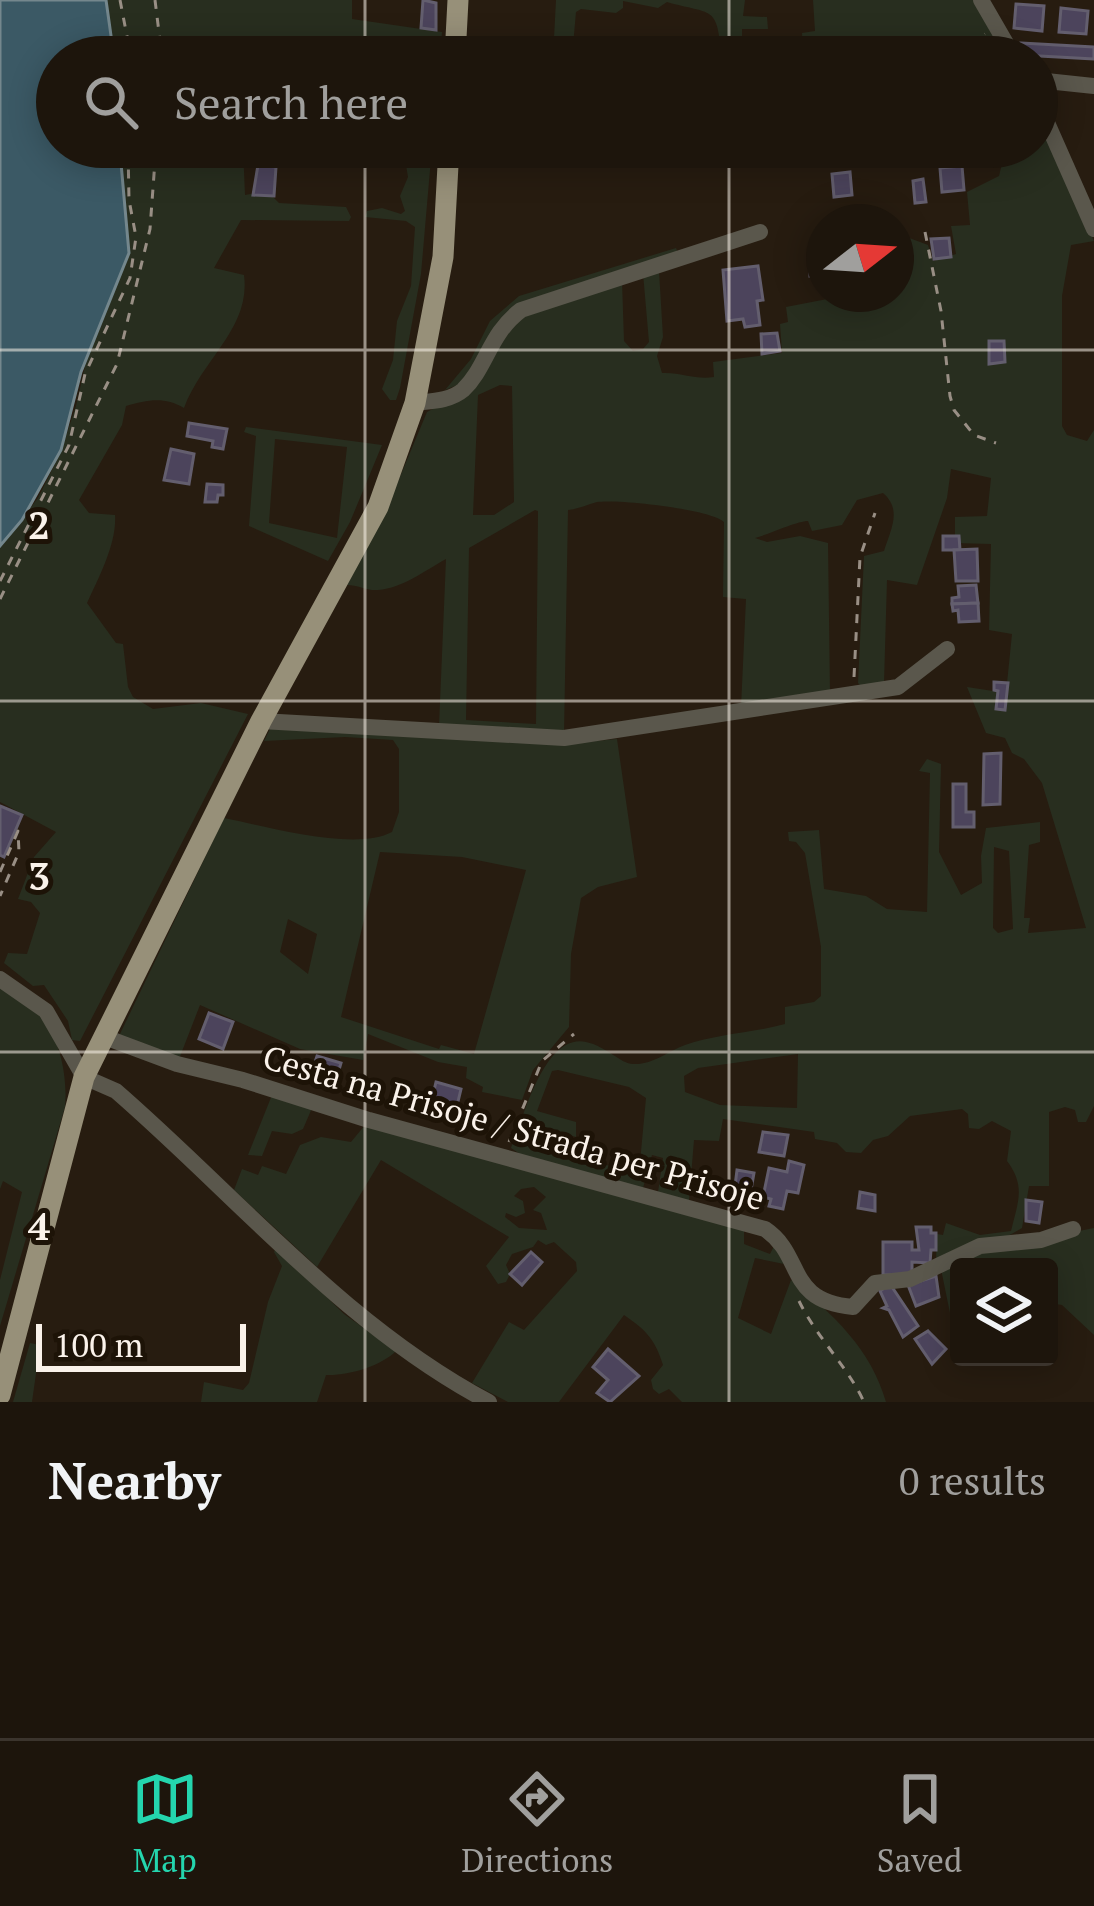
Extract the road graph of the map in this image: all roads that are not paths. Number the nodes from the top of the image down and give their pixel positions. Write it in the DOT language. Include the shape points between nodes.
graph roads {
  1 [pos="458,0"];
  2 [pos="980,0"];
  3 [pos="455,36"];
  4 [pos="1002,36"];
  5 [pos="1058,82"];
  6 [pos="1094,86"];
  7 [pos="1058,148"];
  8 [pos="448,168"];
  9 [pos="1094,230"];
  10 [pos="760,232"];
  11 [pos="415,403"];
  12 [pos="947,649"];
  13 [pos="260,722"];
  14 [pos="0,979"];
  15 [pos="102,1036"];
  16 [pos="84,1077"];
  17 [pos="1073,1229"];
  18 [pos="0,1395"];
  19 [pos="489,1402"];
  1 -- 3 [label="main road"];
  2 -- 4 [label="street"];
  5 -- 6 [label="street"];
  7 -- 9 [label="street"];
  8 -- 11 [label="main road" via="443,257"];
  10 -- 11 [label="street" via="521,310 502,324 464,389"];
  11 -- 13 [label="main road" via="378,507"];
  12 -- 13 [label="street" via="898,687 564,738"];
  13 -- 15 [label="main road"];
  14 -- 16 [label="street" via="46,1010"];
  15 -- 16 [label="main road"];
  15 -- 17 [label="street, Cesta na Prisoje / Strada per Prisoje" via="176,1064 765,1229 780,1239 807,1289 830,1305 853,1307 875,1283 910,1279 980,1246"];
  16 -- 18 [label="main road"];
  16 -- 19 [label="street" via="116,1090 356,1312"];
}
